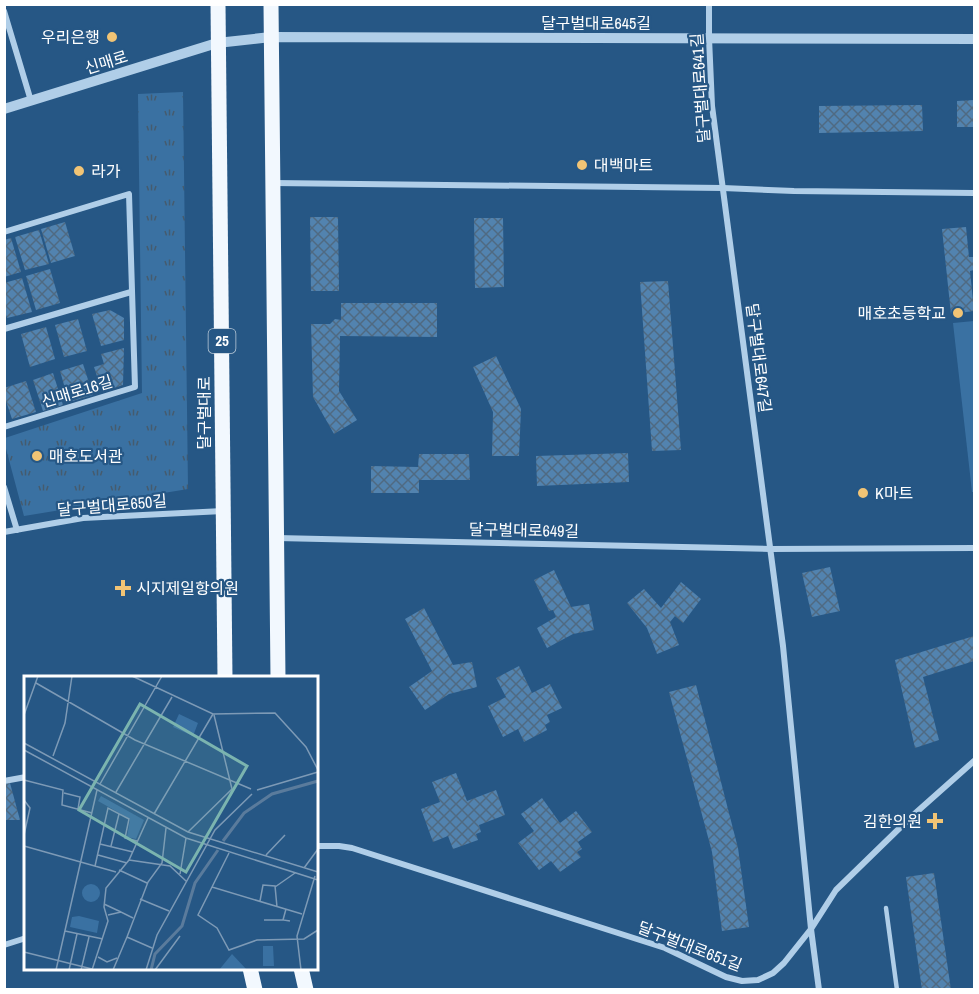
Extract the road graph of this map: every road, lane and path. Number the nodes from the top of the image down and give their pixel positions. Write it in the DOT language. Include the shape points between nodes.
graph roads {
  1 [pos="218,4"];
  2 [pos="271,4"];
  3 [pos="709,4"];
  4 [pos="4,11"];
  5 [pos="271,37"];
  6 [pos="709,38"];
  7 [pos="975,39"];
  8 [pos="217,43"];
  9 [pos="31,101"];
  10 [pos="4,109"];
  11 [pos="721,170"];
  12 [pos="273,183"];
  13 [pos="723,188"];
  14 [pos="975,193"];
  15 [pos="4,232"];
  16 [pos="131,292"];
  17 [pos="4,329"];
  18 [pos="4,427"];
  19 [pos="4,487"];
  20 [pos="223,511"];
  21 [pos="16,530"];
  22 [pos="4,532"];
  23 [pos="277,538"];
  24 [pos="975,548"];
  25 [pos="770,549"];
  26 [pos="224,676"];
  27 [pos="278,676"];
  28 [pos="975,761"];
  29 [pos="24,777"];
  30 [pos="4,781"];
  31 [pos="318,846"];
  32 [pos="886,908"];
  33 [pos="810,928"];
  34 [pos="24,939"];
  35 [pos="4,945"];
  36 [pos="250,970"];
  37 [pos="301,970"];
  38 [pos="255,990"];
  39 [pos="306,990"];
  40 [pos="819,990"];
  41 [pos="897,990"];
  1 -- 8 [label="main road, 달구벌대로 / 25"];
  2 -- 5 [label="main road"];
  3 -- 6 [label="street, 달구벌대로641길"];
  4 -- 9 [label="street"];
  5 -- 6 [label="street, 달구벌대로645길"];
  5 -- 8 [label="street, 달구벌대로645길"];
  5 -- 12 [label="main road"];
  6 -- 7 [label="street, 달구벌대로645길"];
  6 -- 11 [label="street, 달구벌대로641길" via="712,106"];
  8 -- 9 [label="street, 신매로"];
  8 -- 20 [label="main road, 달구벌대로 / 25"];
  9 -- 10 [label="street, 신매로"];
  11 -- 13 [label="street, 달구벌대로647길"];
  12 -- 13 [label="street"];
  12 -- 23 [label="main road"];
  13 -- 14 [label="street"];
  13 -- 25 [label="street, 달구벌대로647길"];
  15 -- 16 [label="street, 신매로16길" via="129,194"];
  16 -- 17 [label="street"];
  16 -- 18 [label="street, 신매로16길" via="135,387"];
  19 -- 21 [label="street"];
  20 -- 21 [label="street, 달구벌대로650길" via="84,518"];
  20 -- 26 [label="main road, 달구벌대로 / 25"];
  21 -- 22 [label="street, 달구벌대로650길"];
  23 -- 25 [label="street, 달구벌대로649길"];
  23 -- 27 [label="main road"];
  24 -- 25 [label="street, 달구벌대로649길"];
  25 -- 33 [label="street"];
  28 -- 33 [label="street, 달구벌대로651길" via="836,890"];
  29 -- 30 [label="street"];
  31 -- 33 [label="street, 달구벌대로651길" via="352,848 666,948 742,981 758,980 773,973"];
  32 -- 41 [label="lane"];
  33 -- 40 [label="street"];
  34 -- 35 [label="street"];
  36 -- 38 [label="main road"];
  37 -- 39 [label="main road"];
}
